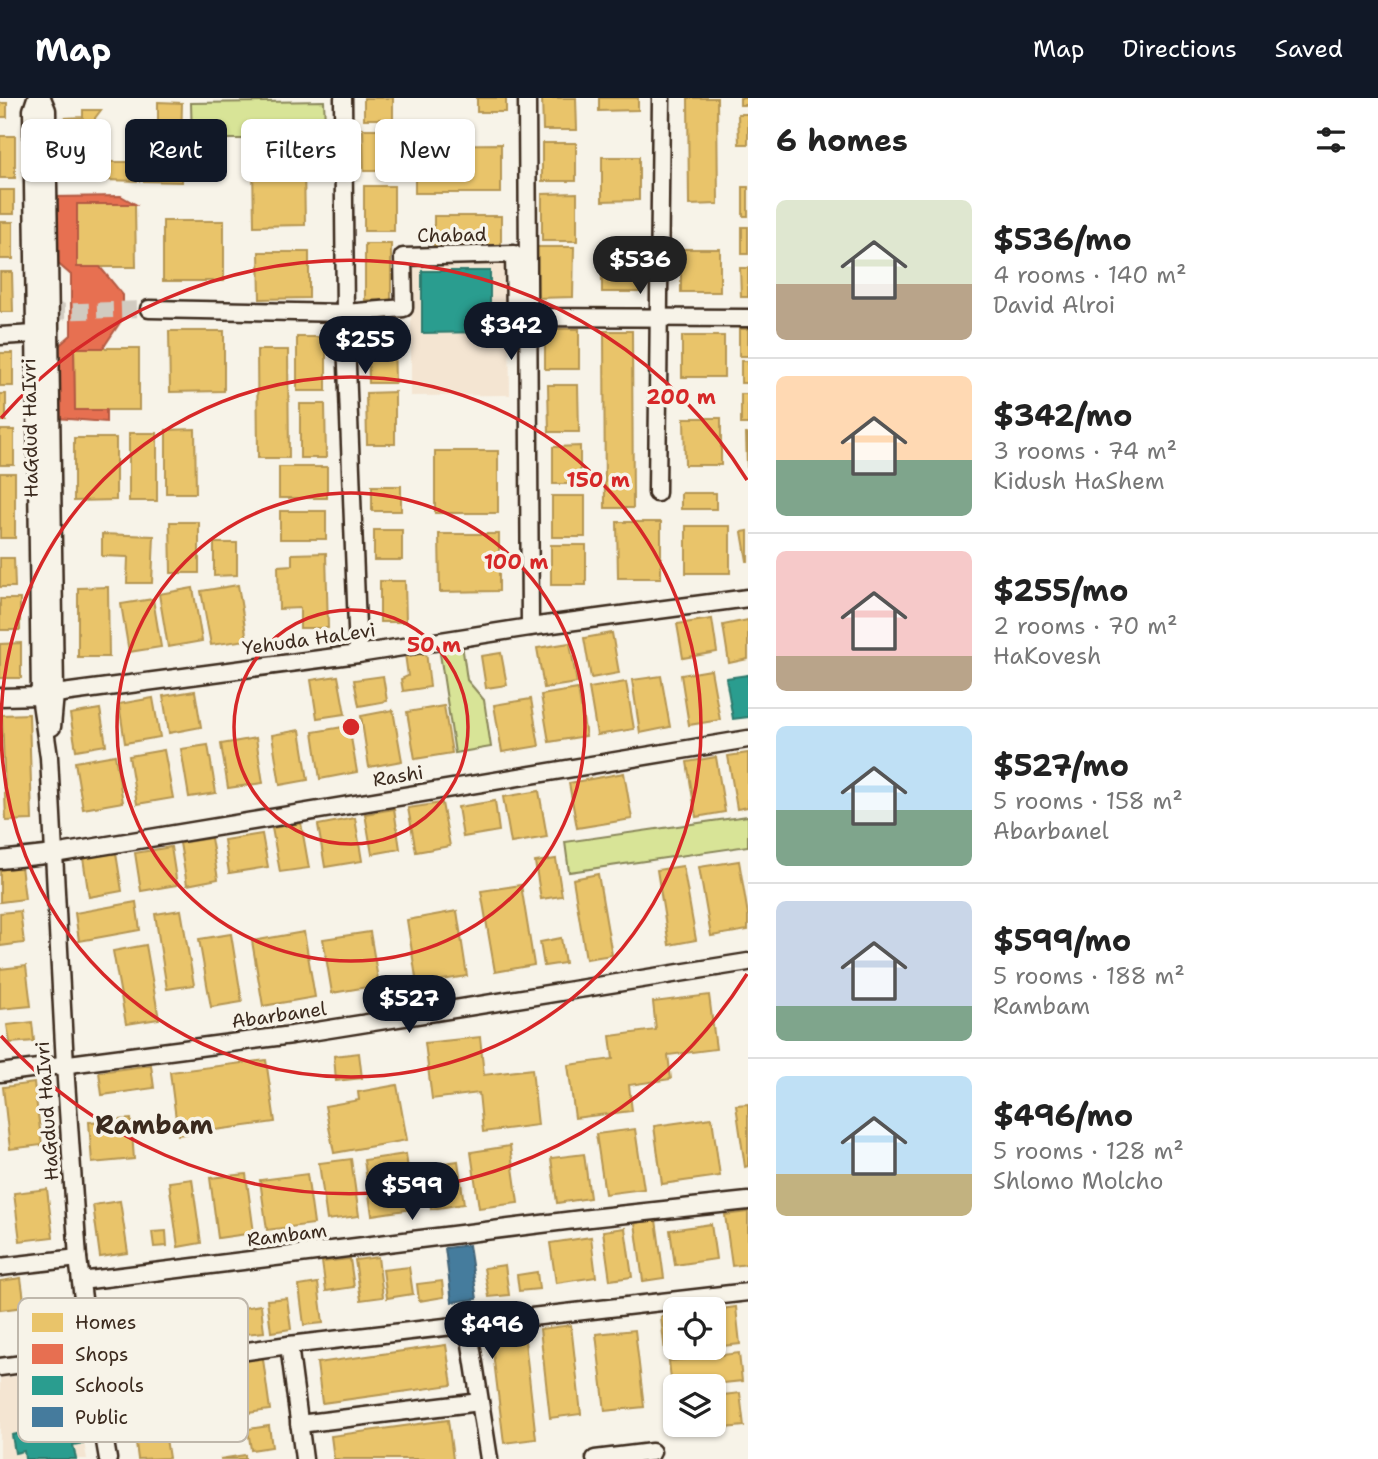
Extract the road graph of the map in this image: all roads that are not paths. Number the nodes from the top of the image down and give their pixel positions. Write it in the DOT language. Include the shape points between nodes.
graph roads {
  1 [pos="36,98"];
  2 [pos="42,98"];
  3 [pos="344,98"];
  4 [pos="527,98"];
  5 [pos="660,98"];
  6 [pos="149,309"];
  7 [pos="345,313"];
  8 [pos="529,317"];
  9 [pos="659,318"];
  10 [pos="748,318"];
  11 [pos="35,334"];
  12 [pos="0,336"];
  13 [pos="657,493"];
  14 [pos="748,598"];
  15 [pos="530,626"];
  16 [pos="358,654"];
  17 [pos="48,695"];
  18 [pos="0,698"];
  19 [pos="748,739"];
  20 [pos="54,854"];
  21 [pos="0,860"];
  22 [pos="748,962"];
  23 [pos="65,1065"];
  24 [pos="0,1073"];
  25 [pos="748,1201"];
  26 [pos="78,1258"];
  27 [pos="0,1267"];
  28 [pos="81,1281"];
  29 [pos="748,1292"];
  30 [pos="83,1298"];
  31 [pos="468,1325"];
  32 [pos="289,1345"];
  33 [pos="248,1351"];
  34 [pos="18,1364"];
  35 [pos="0,1367"];
  36 [pos="480,1402"];
  37 [pos="299,1424"];
  38 [pos="652,1452"];
  39 [pos="304,1459"];
  40 [pos="489,1459"];
  41 [pos="594,1459"];
  1 -- 11 [label="street, HaGdud HaIvri" via="32,110"];
  2 -- 17 [label="street, HaGdud HaIvri" via="47,110"];
  3 -- 7 [label="street"];
  4 -- 8 [label="street"];
  5 -- 9 [label="street"];
  6 -- 7 [label="street, Chabad"];
  7 -- 8 [label="street, Chabad" via="404,308 403,257 514,254 515,317"];
  7 -- 16 [label="street"];
  8 -- 9 [label="street"];
  8 -- 15 [label="street"];
  9 -- 10 [label="street"];
  9 -- 13 [label="street"];
  11 -- 12 [label="street"];
  11 -- 17 [label="street, HaGdud HaIvri"];
  14 -- 15 [label="street, Yehuda HaLevi"];
  15 -- 16 [label="street, Yehuda HaLevi"];
  16 -- 17 [label="street, Yehuda HaLevi"];
  17 -- 18 [label="street, Yehuda HaLevi"];
  17 -- 20 [label="street, HaGdud HaIvri"];
  19 -- 20 [label="street, Rashi"];
  20 -- 21 [label="street, Rashi"];
  20 -- 23 [label="street, HaGdud HaIvri"];
  22 -- 23 [label="street, Abarbanel" via="292,1035"];
  23 -- 24 [label="street, Abarbanel"];
  23 -- 26 [label="street, HaGdud HaIvri"];
  25 -- 28 [label="street, Rambam"];
  26 -- 27 [label="street"];
  26 -- 28 [label="street, HaGdud HaIvri"];
  28 -- 30 [label="street, HaGdud HaIvri"];
  29 -- 31 [label="street"];
  31 -- 32 [label="street"];
  31 -- 36 [label="street"];
  32 -- 33 [label="street"];
  32 -- 37 [label="street"];
  34 -- 35 [label="street"];
  36 -- 37 [label="street"];
  36 -- 40 [label="street"];
  37 -- 39 [label="street"];
  38 -- 41 [label="street"];
}
